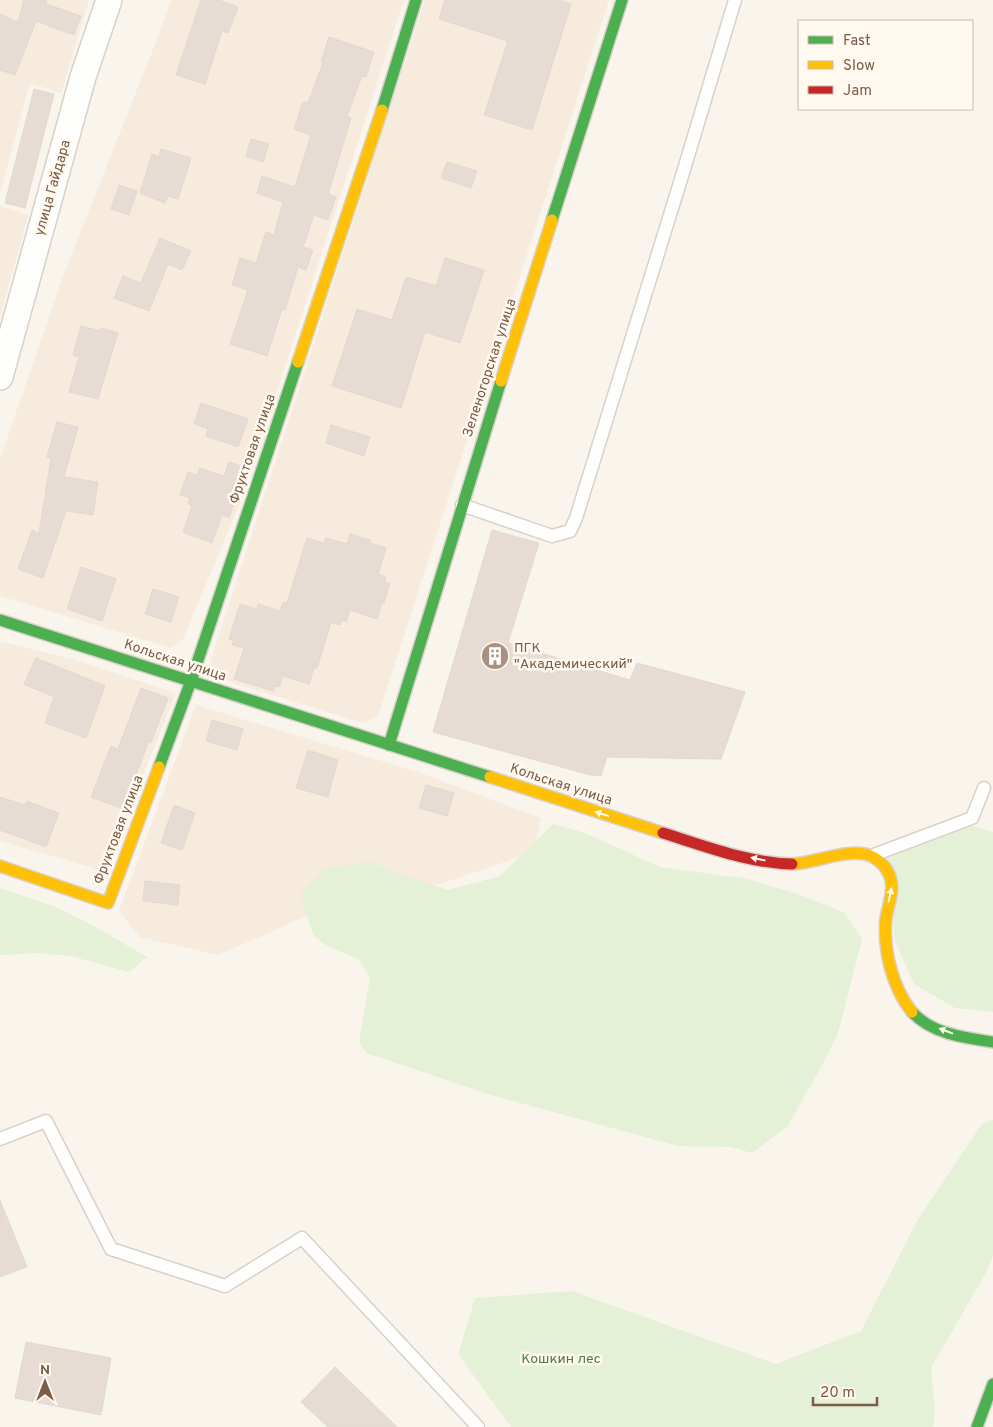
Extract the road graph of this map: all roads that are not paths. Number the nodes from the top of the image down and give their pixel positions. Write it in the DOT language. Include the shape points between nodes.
graph roads {
  1 [pos="109,0"];
  2 [pos="416,0"];
  3 [pos="622,0"];
  4 [pos="735,0"];
  5 [pos="0,376"];
  6 [pos="462,505"];
  7 [pos="0,620"];
  8 [pos="191,681"];
  9 [pos="389,745"];
  10 [pos="984,788"];
  11 [pos="871,856"];
  12 [pos="0,866"];
  13 [pos="993,1042"];
  14 [pos="0,1139"];
  15 [pos="993,1384"];
  16 [pos="478,1427"];
  17 [pos="977,1427"];
  1 -- 5 [label="street, улица Гайдара" via="83,77"];
  2 -- 8 [label="street, Фруктовая улица"];
  3 -- 6 [label="street, Зеленогорская улица"];
  4 -- 6 [label="lane" via="570,531 552,536"];
  6 -- 9 [label="street, Зеленогорская улица"];
  7 -- 8 [label="street, Кольская улица"];
  8 -- 9 [label="street, Кольская улица"];
  8 -- 12 [label="street, Фруктовая улица" via="108,903"];
  11 -- 9 [label="street, Кольская улица, one-way" via="854,854 793,864 716,850"];
  10 -- 11 [label="lane" via="972,818"];
  13 -- 11 [label="street, one-way" via="953,1034 924,1022 909,1009 897,988 888,958 886,925 892,881 885,867"];
  14 -- 16 [label="lane" via="46,1121 111,1249 225,1286 302,1238"];
  15 -- 17 [label="street"];
}
